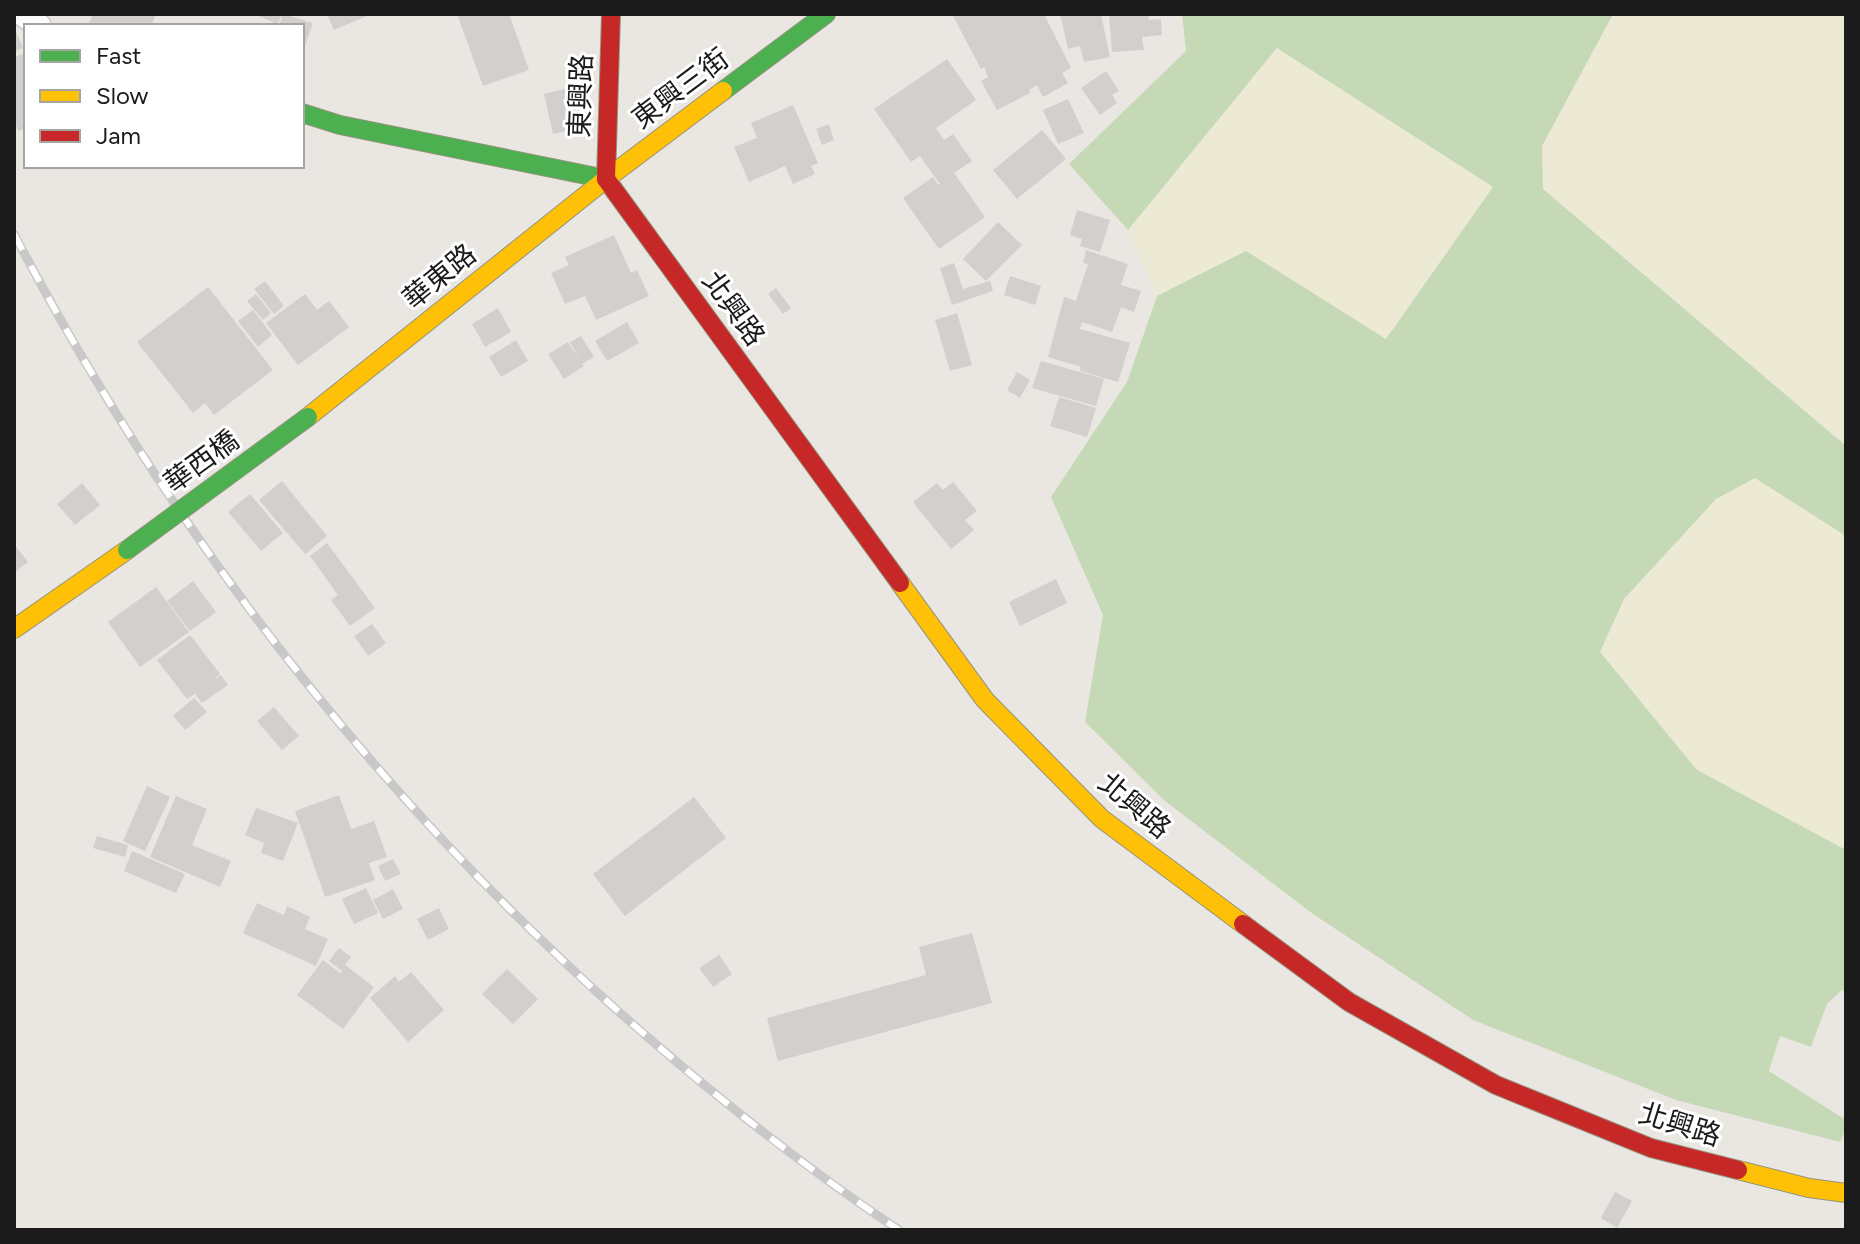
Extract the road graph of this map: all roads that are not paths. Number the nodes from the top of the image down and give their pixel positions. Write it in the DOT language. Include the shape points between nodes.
graph roads {
  1 [pos="611,14"];
  2 [pos="826,14"];
  3 [pos="304,114"];
  4 [pos="606,179"];
  5 [pos="308,417"];
  6 [pos="14,629"];
  7 [pos="1846,1193"];
  1 -- 4 [label="street, 東興路"];
  2 -- 4 [label="street, 東興三街"];
  3 -- 4 [label="street"];
  4 -- 5 [label="street, 華東路"];
  4 -- 7 [label="street, 北興路" via="985,700 1102,819 1349,1002 1496,1085 1651,1148"];
  5 -- 6 [label="street, 華西橋, bridge"];
}
